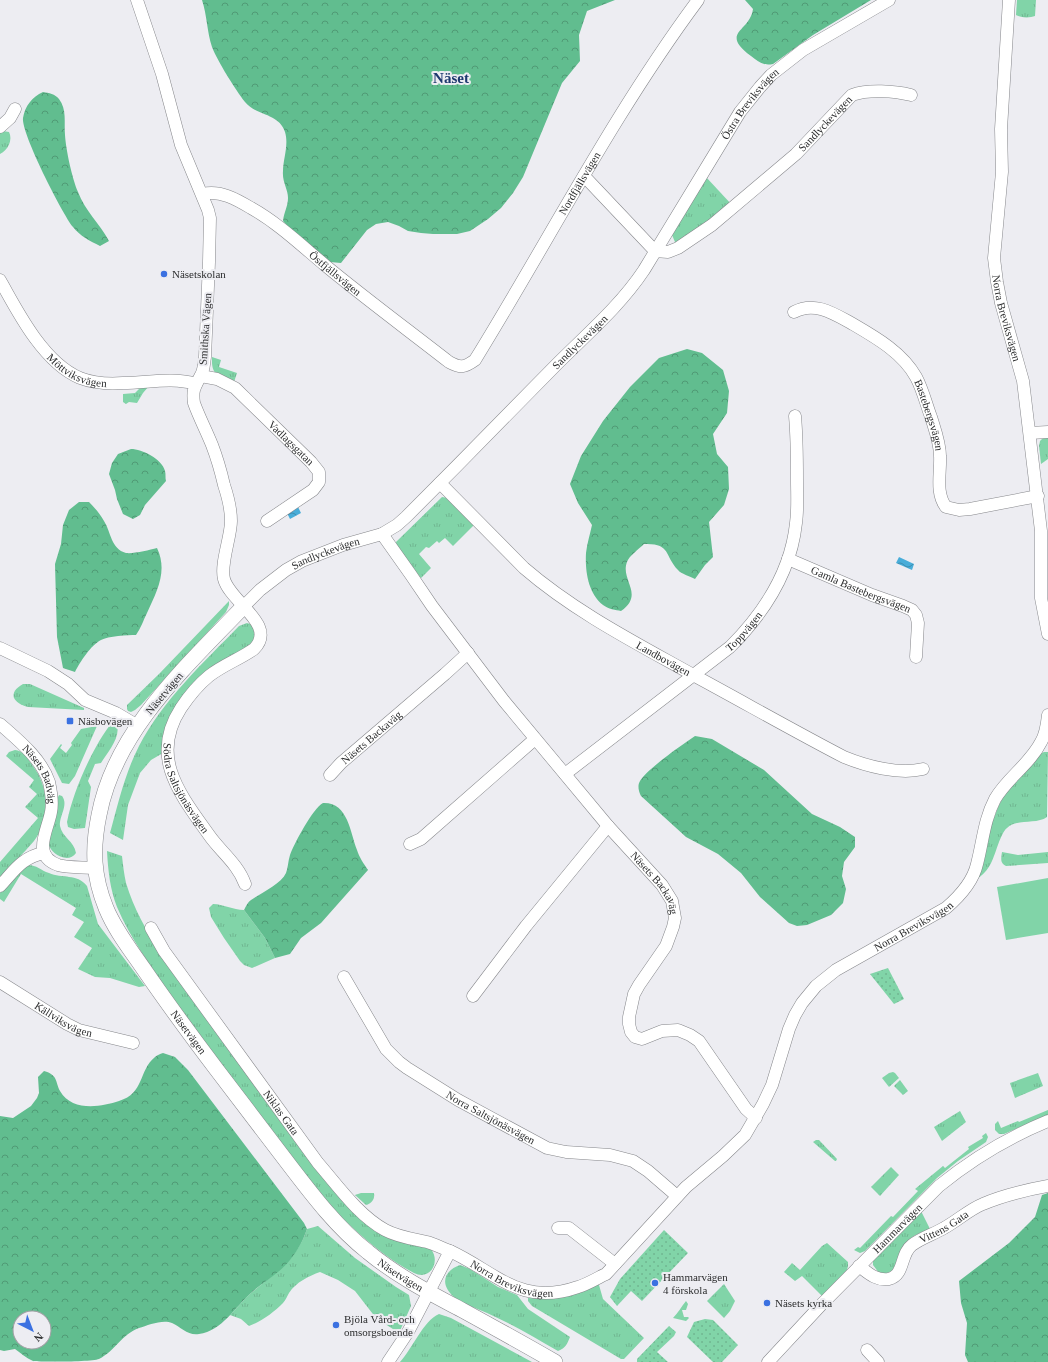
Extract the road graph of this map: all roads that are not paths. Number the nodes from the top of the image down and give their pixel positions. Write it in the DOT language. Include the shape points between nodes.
graph roads {
  1 [pos="136,0"];
  2 [pos="698,0"];
  3 [pos="889,0"];
  4 [pos="1009,0"];
  5 [pos="911,95"];
  6 [pos="15,109"];
  7 [pos="0,127"];
  8 [pos="584,176"];
  9 [pos="202,194"];
  10 [pos="655,250"];
  11 [pos="0,280"];
  12 [pos="794,312"];
  13 [pos="463,366"];
  14 [pos="198,380"];
  15 [pos="795,416"];
  16 [pos="1048,432"];
  17 [pos="1030,433"];
  18 [pos="440,483"];
  19 [pos="1038,496"];
  20 [pos="267,521"];
  21 [pos="382,534"];
  22 [pos="788,559"];
  23 [pos="244,607"];
  24 [pos="1048,634"];
  25 [pos="0,648"];
  26 [pos="468,653"];
  27 [pos="916,657"];
  28 [pos="694,675"];
  29 [pos="1048,716"];
  30 [pos="0,724"];
  31 [pos="138,726"];
  32 [pos="536,739"];
  33 [pos="1045,744"];
  34 [pos="923,769"];
  35 [pos="565,774"];
  36 [pos="330,775"];
  37 [pos="608,826"];
  38 [pos="410,844"];
  39 [pos="44,853"];
  40 [pos="94,868"];
  41 [pos="245,884"];
  42 [pos="0,886"];
  43 [pos="151,928"];
  44 [pos="344,978"];
  45 [pos="0,982"];
  46 [pos="473,996"];
  47 [pos="133,1043"];
  48 [pos="756,1118"];
  49 [pos="1048,1121"];
  50 [pos="1048,1186"];
  51 [pos="677,1196"];
  52 [pos="558,1228"];
  53 [pos="450,1251"];
  54 [pos="615,1264"];
  55 [pos="859,1266"];
  56 [pos="429,1292"];
  57 [pos="867,1350"];
  58 [pos="388,1362"];
  59 [pos="555,1362"];
  60 [pos="768,1362"];
  61 [pos="878,1362"];
  1 -- 9 [label="street, Smithska Vägen" via="162,74 181,145"];
  2 -- 8 [label="street, Nordfjällsvägen" via="636,89"];
  3 -- 10 [label="street, Östra Breviksvägen" via="803,50 760,86 740,112"];
  4 -- 17 [label="street, Norra Breviksvägen" via="1001,129 1002,172 994,258 1001,303 1023,381"];
  5 -- 10 [label="street, Sandlyckevägen" via="893,92 852,95 796,154 712,225 678,248 668,252"];
  6 -- 7 [label="street"];
  8 -- 10 [label="street"];
  8 -- 13 [label="street, Nordfjällsvägen" via="475,360"];
  9 -- 13 [label="street, Östfjällsvägen" via="217,192 252,208 449,362 458,367"];
  9 -- 14 [label="street, Smithska Vägen" via="210,218 205,357"];
  10 -- 18 [label="street, Sandlyckevägen" via="636,282 615,307"];
  11 -- 14 [label="street, Möttviksvägen" via="34,338 62,366 79,378 112,384"];
  12 -- 19 [label="street, Bastebergsvägen" via="810,306 836,315 887,346 910,369 924,397 937,437 940,489 946,506 959,510 970,509"];
  14 -- 20 [label="street, Vadlagsgatan" via="217,379 235,388 319,472 319,482 313,490"];
  14 -- 23 [label="street, Smithska Vägen" via="193,395 194,402 212,444 230,511 224,577 230,592"];
  15 -- 22 [label="street, Toppvägen" via="798,440 797,510"];
  16 -- 17 [label="street"];
  17 -- 19 [label="street, Norra Breviksvägen"];
  18 -- 21 [label="street, Sandlyckevägen" via="401,521"];
  18 -- 28 [label="street, Landbovägen" via="536,579 609,628"];
  19 -- 24 [label="street, Norra Breviksvägen" via="1041,598"];
  21 -- 23 [label="street, Sandlyckevägen" via="343,545 302,561 260,590"];
  21 -- 26 [label="street, Näsets Backaväg"];
  22 -- 27 [label="street, Gamla Bastebergsvägen" via="912,610 918,623"];
  22 -- 28 [label="street, Toppvägen" via="765,605 750,625 730,647"];
  23 -- 31 [label="street, Näsetvägen" via="174,681"];
  23 -- 41 [label="street, Södra Saltsjönäsvägen" via="261,632 258,646 250,653 218,669 196,689 177,715 169,734 167,754 180,791 209,836 242,876"];
  25 -- 31 [label="street" via="48,671 68,684 84,700 116,713"];
  26 -- 32 [label="street, Näsets Backaväg"];
  26 -- 36 [label="street, Näsets Backaväg"];
  28 -- 34 [label="street, Landbovägen" via="855,762 894,770"];
  28 -- 35 [label="street, Toppvägen"];
  29 -- 33 [label="street, Norra Breviksvägen"];
  30 -- 39 [label="street, Näsets Badväg" via="39,764 49,782 51,810 42,844"];
  31 -- 40 [label="street, Näsetvägen" via="106,788 99,814"];
  32 -- 35 [label="street, Näsets Backaväg"];
  32 -- 38 [label="street" via="421,839"];
  33 -- 48 [label="street, Norra Breviksvägen" via="1035,752 996,799 984,826 976,867 961,894 946,908 836,970 808,995 789,1029 772,1085"];
  35 -- 37 [label="street, Näsets Backaväg"];
  37 -- 46 [label="street" via="526,926"];
  37 -- 48 [label="street, Näsets Backaväg" via="662,885 672,901 675,918 666,946 634,994 629,1016 630,1030 638,1039 662,1031 678,1030 699,1041 746,1109"];
  39 -- 40 [label="street" via="59,865"];
  39 -- 42 [label="street" via="28,857"];
  40 -- 56 [label="street, Näsetvägen" via="106,907 123,939 179,1020 318,1203 368,1253"];
  43 -- 53 [label="street, Niklas Gata" via="164,950 318,1163 341,1190 386,1231 428,1242"];
  44 -- 51 [label="street, Norra Saltsjönäsvägen" via="386,1049 407,1068 458,1100 547,1148 610,1155 633,1161"];
  45 -- 47 [label="street, Källviksvägen" via="79,1030"];
  48 -- 51 [label="street, Norra Breviksvägen" via="737,1144"];
  49 -- 55 [label="street, Hammarvägen" via="997,1146 957,1171"];
  50 -- 55 [label="street, Vittens Gata" via="1011,1194 982,1204 912,1245 904,1254 896,1275 890,1278 880,1279 871,1276"];
  51 -- 54 [label="street, Norra Breviksvägen"];
  52 -- 54 [label="street" via="569,1228"];
  53 -- 54 [label="street, Norra Breviksvägen" via="508,1284 534,1292 559,1292 580,1287 606,1274"];
  53 -- 56 [label="street"];
  55 -- 60 [label="street, Hammarvägen"];
  56 -- 58 [label="street" via="408,1332"];
  56 -- 59 [label="street, Näsetvägen"];
  57 -- 61 [label="street"];
}
